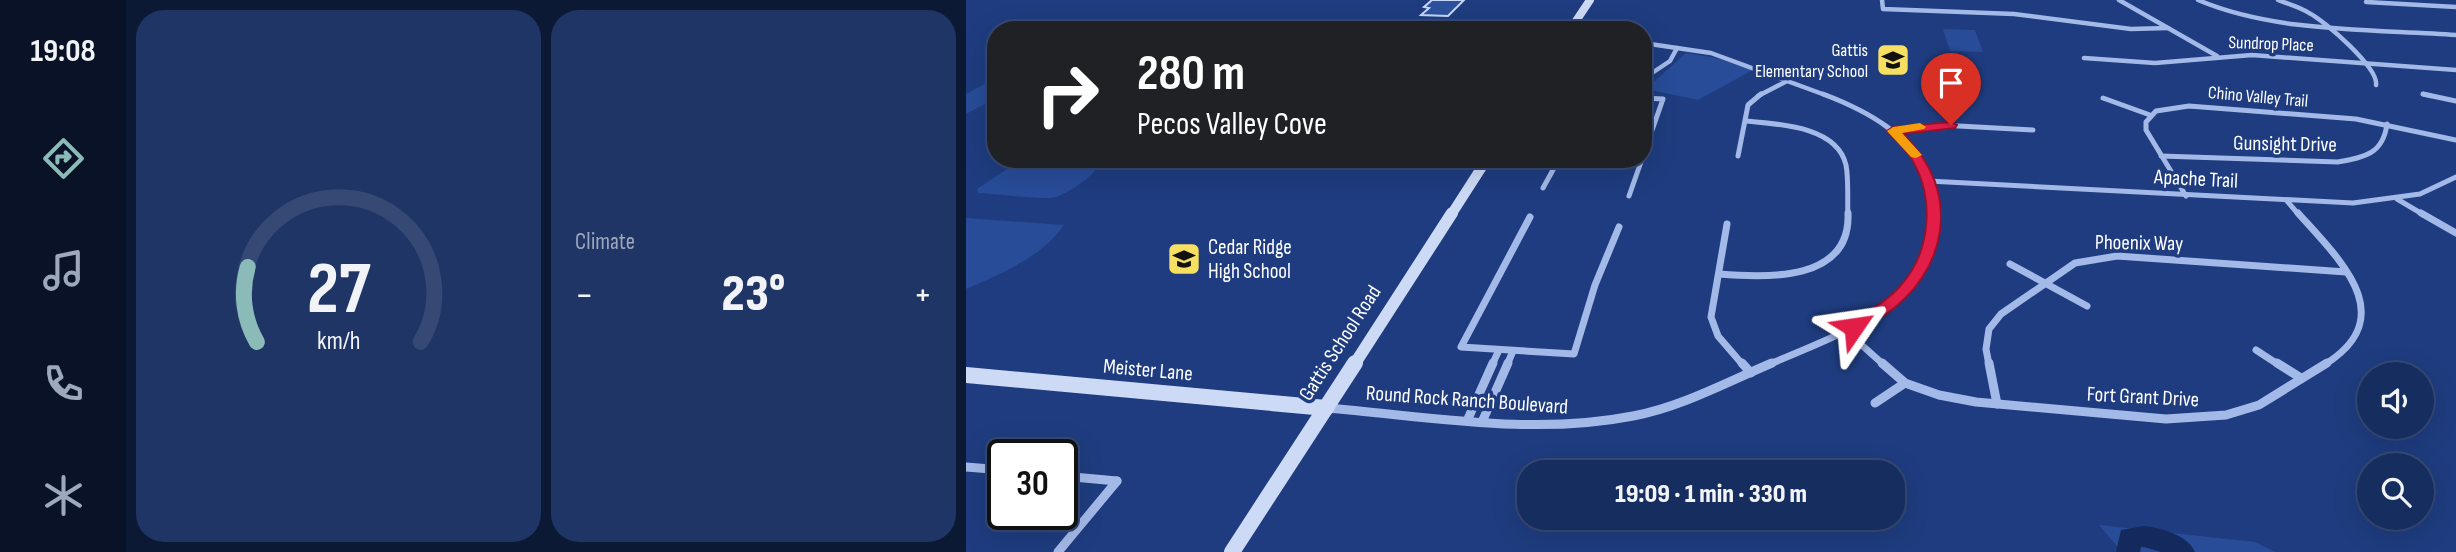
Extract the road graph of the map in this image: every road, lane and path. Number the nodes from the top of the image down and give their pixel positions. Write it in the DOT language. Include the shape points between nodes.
graph roads {
  1 [pos="1590,0"];
  2 [pos="1882,0"];
  3 [pos="2119,0"];
  4 [pos="2198,0"];
  5 [pos="2278,0"];
  6 [pos="2366,2"];
  7 [pos="2456,7"];
  8 [pos="1576,21"];
  9 [pos="2328,27"];
  10 [pos="2168,28"];
  11 [pos="2456,35"];
  12 [pos="1652,47"];
  13 [pos="1671,48"];
  14 [pos="2218,57"];
  15 [pos="2084,58"];
  16 [pos="2366,63"];
  17 [pos="2456,70"];
  18 [pos="1652,72"];
  19 [pos="1789,80"];
  20 [pos="2376,85"];
  21 [pos="2423,94"];
  22 [pos="1652,98"];
  23 [pos="2103,98"];
  24 [pos="2456,101"];
  25 [pos="2150,115"];
  26 [pos="1746,121"];
  27 [pos="2387,124"];
  28 [pos="2033,130"];
  29 [pos="1652,131"];
  30 [pos="1893,131"];
  31 [pos="2456,140"];
  32 [pos="1738,156"];
  33 [pos="2161,156"];
  34 [pos="1481,168"];
  35 [pos="1554,168"];
  36 [pos="1639,168"];
  37 [pos="2456,177"];
  38 [pos="1928,181"];
  39 [pos="1543,188"];
  40 [pos="1629,196"];
  41 [pos="2186,196"];
  42 [pos="2398,199"];
  43 [pos="2287,201"];
  44 [pos="1530,217"];
  45 [pos="1727,223"];
  46 [pos="1619,227"];
  47 [pos="2456,233"];
  48 [pos="2010,264"];
  49 [pos="2346,272"];
  50 [pos="1719,274"];
  51 [pos="2048,284"];
  52 [pos="2087,306"];
  53 [pos="1846,331"];
  54 [pos="1499,350"];
  55 [pos="2256,350"];
  56 [pos="1513,351"];
  57 [pos="1751,373"];
  58 [pos="966,375"];
  59 [pos="2301,378"];
  60 [pos="1905,383"];
  61 [pos="1874,403"];
  62 [pos="1997,404"];
  63 [pos="1326,408"];
  64 [pos="1467,421"];
  65 [pos="1482,422"];
  66 [pos="966,467"];
  67 [pos="987,469"];
  68 [pos="1078,477"];
  69 [pos="1078,528"];
  70 [pos="1076,530"];
  71 [pos="1058,552"];
  72 [pos="1232,552"];
  1 -- 8 [label="street"];
  2 -- 10 [label="street" via="1883,9 2014,14 2131,29"];
  3 -- 10 [label="street"];
  4 -- 9 [label="street" via="2255,20"];
  5 -- 9 [label="street" via="2310,13"];
  6 -- 7 [label="street"];
  9 -- 11 [label="street"];
  9 -- 16 [label="street"];
  10 -- 14 [label="street"];
  12 -- 13 [label="street, Round Rock Ranch Boulevard"];
  13 -- 18 [label="street" via="1670,61"];
  13 -- 19 [label="street, Round Rock Ranch Boulevard" via="1734,60"];
  14 -- 15 [label="street, Sundrop Place" via="2155,63"];
  14 -- 16 [label="street, Sundrop Place"];
  16 -- 17 [label="street, Sundrop Place"];
  16 -- 20 [label="street" via="2375,74"];
  19 -- 26 [label="street" via="1751,101"];
  19 -- 30 [label="street, Round Rock Ranch Boulevard" via="1849,104"];
  21 -- 24 [label="street"];
  22 -- 29 [label="street" via="1663,99"];
  23 -- 25 [label="street"];
  25 -- 27 [label="street, Chino Valley Trail" via="2168,107 2201,106"];
  25 -- 33 [label="street" via="2146,130"];
  26 -- 32 [label="street"];
  26 -- 50 [label="street" via="1806,131 1838,150 1846,164 1847,228 1839,249 1807,269 1760,277"];
  27 -- 31 [label="street, Chino Valley Trail"];
  27 -- 33 [label="street, Gunsight Drive" via="2379,150 2338,162"];
  28 -- 30 [label="street" via="1940,125"];
  30 -- 38 [label="street, Round Rock Ranch Boulevard" via="1913,150"];
  33 -- 41 [label="street"];
  34 -- 63 [label="main road, Gattis School Road"];
  35 -- 39 [label="street"];
  36 -- 40 [label="street"];
  37 -- 42 [label="street, Apache Trail" via="2430,191"];
  38 -- 41 [label="street, Apache Trail"];
  38 -- 53 [label="street, Round Rock Ranch Boulevard" via="1933,236 1919,275 1893,303"];
  41 -- 43 [label="street, Apache Trail"];
  42 -- 43 [label="street, Apache Trail"];
  42 -- 47 [label="street"];
  43 -- 49 [label="street, Fort Grant Drive"];
  44 -- 54 [label="street" via="1461,347"];
  45 -- 50 [label="street"];
  46 -- 56 [label="street" via="1574,354"];
  48 -- 51 [label="street"];
  49 -- 51 [label="street, Phoenix Way" via="2109,256 2075,263"];
  49 -- 59 [label="street, Fort Grant Drive" via="2363,305 2359,336 2343,353"];
  50 -- 57 [label="street" via="1711,312 1713,327"];
  51 -- 52 [label="street"];
  51 -- 62 [label="street, Phoenix Way" via="2001,314 1989,329 1986,349"];
  53 -- 57 [label="street, Round Rock Ranch Boulevard"];
  53 -- 60 [label="street, Fort Grant Drive"];
  54 -- 56 [label="street"];
  54 -- 64 [label="street"];
  55 -- 59 [label="street"];
  56 -- 65 [label="street"];
  57 -- 65 [label="street, Round Rock Ranch Boulevard" via="1634,416 1565,426"];
  58 -- 63 [label="street, Meister Lane"];
  59 -- 62 [label="street, Fort Grant Drive" via="2259,405 2207,418 2166,419"];
  60 -- 61 [label="street"];
  60 -- 62 [label="street, Fort Grant Drive" via="1939,396"];
  63 -- 64 [label="street, Round Rock Ranch Boulevard"];
  63 -- 72 [label="street, Gattis School Road"];
  64 -- 65 [label="street, Round Rock Ranch Boulevard"];
  66 -- 67 [label="street"];
  68 -- 69 [label="street" via="1117,481"];
  70 -- 71 [label="street"];
}
